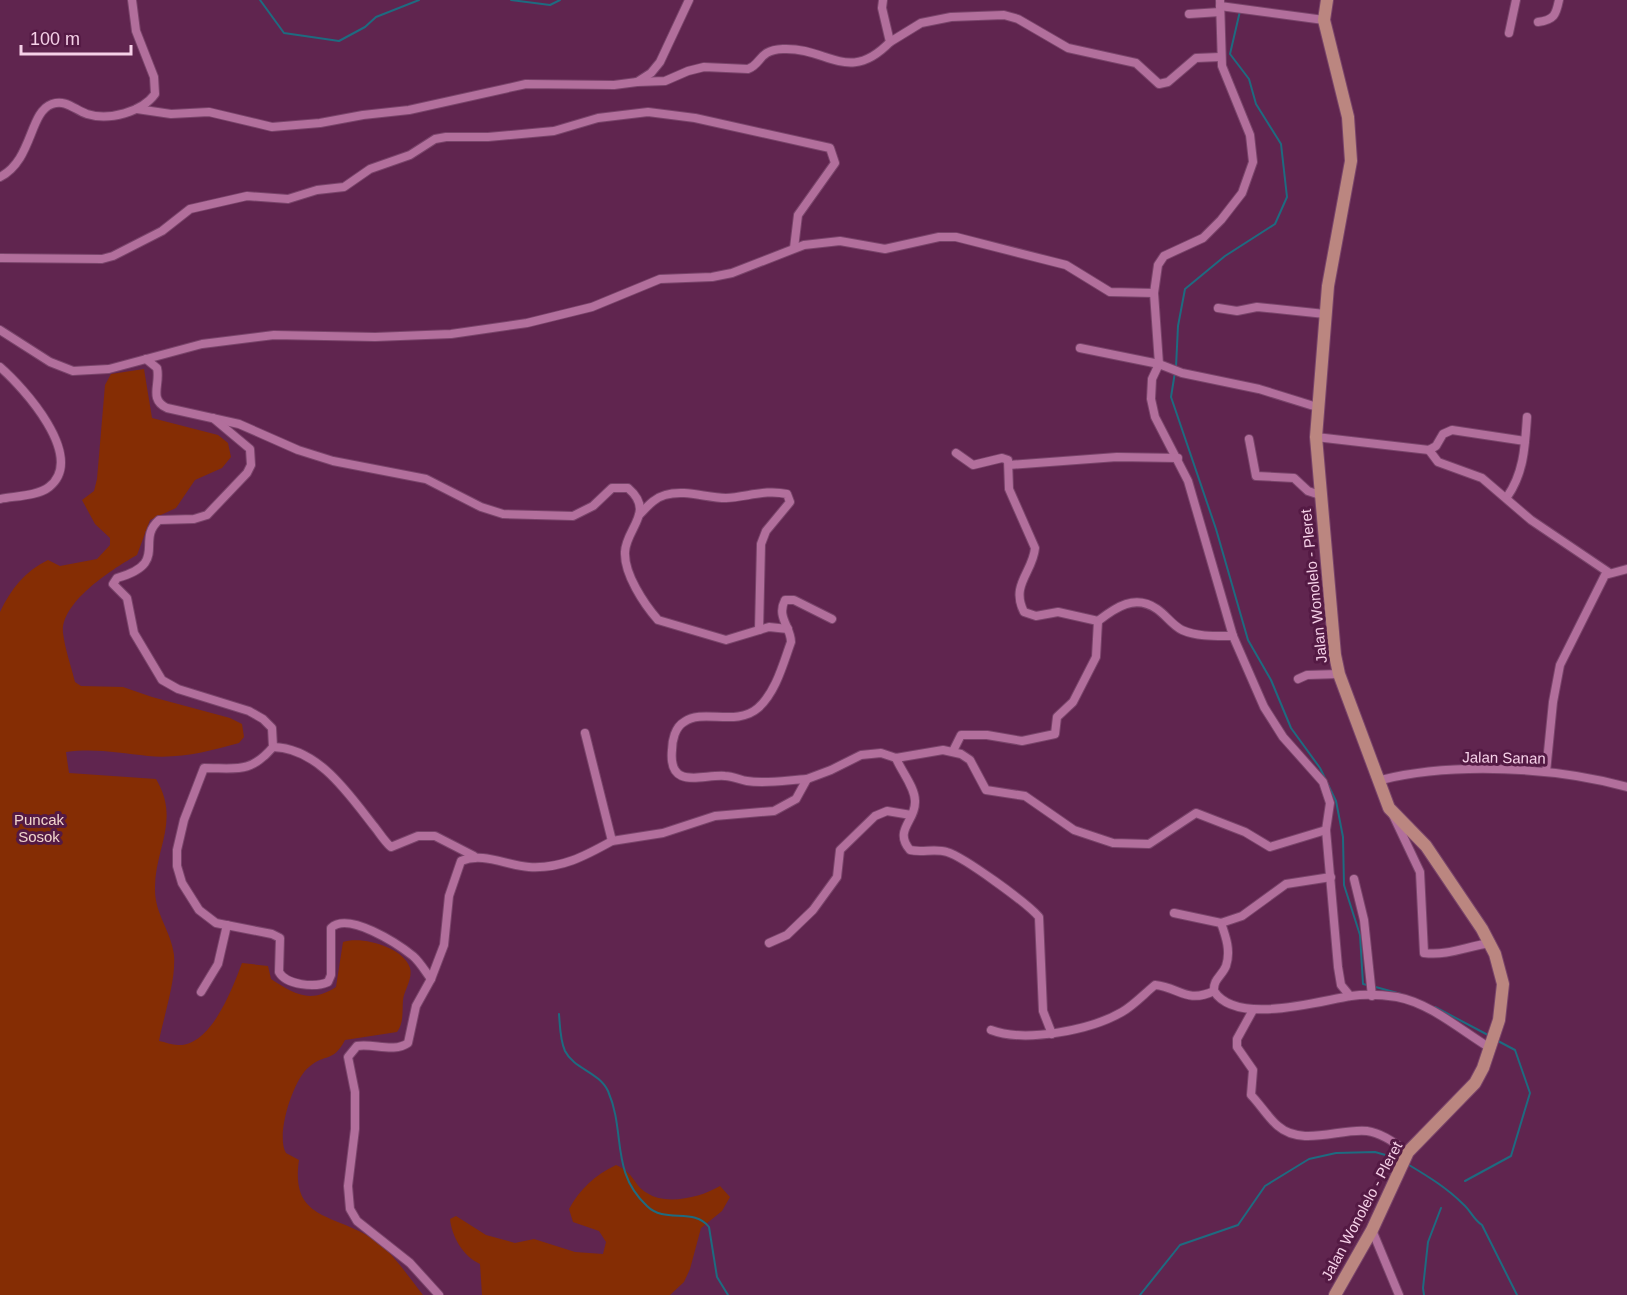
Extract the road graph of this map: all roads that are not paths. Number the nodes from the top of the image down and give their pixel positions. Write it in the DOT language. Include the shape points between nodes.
graph roads {
  1 [pos="132,0"];
  2 [pos="689,0"];
  3 [pos="883,0"];
  4 [pos="1327,0"];
  5 [pos="1516,0"];
  6 [pos="1559,0"];
  7 [pos="1220,6"];
  8 [pos="1189,14"];
  9 [pos="1324,20"];
  10 [pos="1538,22"];
  11 [pos="1509,33"];
  12 [pos="890,42"];
  13 [pos="1220,57"];
  14 [pos="637,82"];
  15 [pos="137,109"];
  16 [pos="0,177"];
  17 [pos="794,248"];
  18 [pos="0,258"];
  19 [pos="1154,293"];
  20 [pos="1218,308"];
  21 [pos="1325,314"];
  22 [pos="0,330"];
  23 [pos="1080,348"];
  24 [pos="146,359"];
  25 [pos="1159,364"];
  26 [pos="0,367"];
  27 [pos="1317,406"];
  28 [pos="1527,417"];
  29 [pos="213,418"];
  30 [pos="1316,437"];
  31 [pos="1249,439"];
  32 [pos="1525,441"];
  33 [pos="1429,450"];
  34 [pos="956,453"];
  35 [pos="1178,458"];
  36 [pos="1009,465"];
  37 [pos="1320,495"];
  38 [pos="1507,497"];
  39 [pos="0,499"];
  40 [pos="639,515"];
  41 [pos="1627,568"];
  42 [pos="1608,572"];
  43 [pos="832,619"];
  44 [pos="1098,621"];
  45 [pos="788,629"];
  46 [pos="759,630"];
  47 [pos="1233,636"];
  48 [pos="1339,674"];
  49 [pos="1298,680"];
  50 [pos="585,733"];
  51 [pos="273,747"];
  52 [pos="952,751"];
  53 [pos="896,758"];
  54 [pos="1546,772"];
  55 [pos="807,779"];
  56 [pos="1381,780"];
  57 [pos="1627,787"];
  58 [pos="911,815"];
  59 [pos="1393,815"];
  60 [pos="1326,830"];
  61 [pos="612,842"];
  62 [pos="474,855"];
  63 [pos="1331,877"];
  64 [pos="1354,879"];
  65 [pos="1174,913"];
  66 [pos="1221,923"];
  67 [pos="227,925"];
  68 [pos="769,943"];
  69 [pos="1491,943"];
  70 [pos="431,979"];
  71 [pos="1214,991"];
  72 [pos="201,992"];
  73 [pos="1372,994"];
  74 [pos="1350,996"];
  75 [pos="1253,1010"];
  76 [pos="991,1030"];
  77 [pos="1052,1035"];
  78 [pos="1491,1047"];
  79 [pos="1408,1152"];
  80 [pos="1371,1230"];
  81 [pos="439,1295"];
  82 [pos="1335,1295"];
  83 [pos="1399,1295"];
  1 -- 15 [label="street" via="136,31 156,84 149,103"];
  2 -- 14 [label="street" via="660,62"];
  3 -- 12 [label="street"];
  4 -- 9 [label="main road, Jalan Wonolelo - Pleret"];
  5 -- 11 [label="street"];
  6 -- 10 [label="street" via="1554,17"];
  7 -- 8 [label="street"];
  7 -- 9 [label="street"];
  7 -- 13 [label="street"];
  9 -- 21 [label="main road, Jalan Wonolelo - Pleret" via="1344,98 1351,161"];
  12 -- 13 [label="street" via="921,23 984,14 1018,19 1068,48 1136,63 1159,84 1168,82 1196,58"];
  12 -- 14 [label="street" via="855,64 836,62 804,50 780,49 762,55 748,69 704,67 665,81"];
  13 -- 19 [label="street" via="1250,135 1253,162 1249,178 1235,202 1203,238 1164,256 1158,265"];
  14 -- 15 [label="street" via="526,84 409,110 273,127 209,112 171,114"];
  15 -- 16 [label="street" via="106,116 88,114 63,102 51,104 41,112 20,161"];
  17 -- 18 [label="street" via="798,215 835,163 830,148 695,118 640,112 554,130 435,139 410,155 370,169 344,187 288,199 247,196 190,209 152,237 102,259"];
  17 -- 19 [label="street" via="840,241 885,249 956,237 1066,265 1110,292"];
  17 -- 24 [label="street" via="732,273 660,279 592,307 527,323 451,334 274,335 202,344"];
  19 -- 25 [label="street"];
  20 -- 21 [label="street" via="1237,311 1257,307"];
  21 -- 27 [label="main road, Jalan Wonolelo - Pleret"];
  22 -- 24 [label="street" via="51,362 74,371 109,369"];
  23 -- 25 [label="street"];
  24 -- 29 [label="street" via="159,374 158,402 167,408"];
  25 -- 27 [label="street"];
  25 -- 35 [label="street" via="1152,379 1151,399 1155,417"];
  26 -- 39 [label="street" via="33,402 60,447 61,463 50,487"];
  27 -- 30 [label="main road, Jalan Wonolelo - Pleret"];
  28 -- 32 [label="street"];
  29 -- 40 [label="street" via="239,424 333,461 426,479 503,514 573,516 593,506 612,488 621,486 636,495"];
  29 -- 51 [label="street" via="250,449 251,465 207,515 159,520 152,532 145,564 137,572 117,578 114,584 128,598 134,633 162,680 263,718 272,728"];
  30 -- 33 [label="street"];
  30 -- 37 [label="main road, Jalan Wonolelo - Pleret"];
  31 -- 37 [label="street" via="1256,476 1294,478 1308,491"];
  32 -- 33 [label="street" via="1452,430"];
  32 -- 38 [label="street" via="1517,480"];
  33 -- 38 [label="street" via="1438,462 1482,478"];
  34 -- 36 [label="street" via="973,465 1002,458"];
  35 -- 36 [label="street" via="1117,457"];
  35 -- 47 [label="street" via="1197,507"];
  36 -- 44 [label="street" via="1009,489 1035,548 1019,587 1024,612 1036,616 1058,612"];
  37 -- 48 [label="main road, Jalan Wonolelo - Pleret"];
  38 -- 42 [label="street" via="1531,519"];
  40 -- 46 [label="street" via="625,550 626,562 658,620 726,640"];
  40 -- 46 [label="street" via="651,503 675,493 727,498 763,493 787,495 790,502 766,531 761,544"];
  41 -- 42 [label="street"];
  42 -- 54 [label="street" via="1560,665"];
  43 -- 45 [label="street" via="787,600 783,602 782,613"];
  44 -- 47 [label="street" via="1116,607 1139,603 1156,609 1183,630 1207,636"];
  44 -- 52 [label="street" via="1096,657 1073,702 1057,717 1055,734 1022,741 961,735"];
  45 -- 46 [label="street"];
  45 -- 55 [label="street" via="791,642 771,693 760,706 733,718 698,717 683,722 674,737 671,755 677,772 691,779"];
  47 -- 60 [label="street" via="1273,723 1323,782 1330,803"];
  48 -- 49 [label="street" via="1307,675"];
  48 -- 56 [label="main road, Jalan Wonolelo - Pleret"];
  50 -- 61 [label="street"];
  51 -- 62 [label="street" via="302,756 330,773 391,847 418,836 435,836"];
  51 -- 67 [label="street" via="254,766 204,768 184,820 177,866 182,883 199,910 216,923"];
  52 -- 53 [label="street" via="933,750"];
  52 -- 60 [label="street" via="970,760 986,790 1025,796 1074,830 1106,842 1149,844 1196,813 1245,832 1270,847"];
  53 -- 55 [label="street" via="881,753 861,755"];
  53 -- 58 [label="street" via="914,794"];
  54 -- 56 [label="street, Jalan Sanan" via="1438,770"];
  54 -- 57 [label="street, Jalan Sanan"];
  55 -- 61 [label="street" via="796,800 774,811 715,816 663,833"];
  56 -- 59 [label="main road, Jalan Wonolelo - Pleret"];
  58 -- 68 [label="street" via="887,811 875,816 840,850 837,877 813,910 787,935"];
  58 -- 77 [label="street" via="903,831 910,849 934,849 955,855 1039,917 1043,1011"];
  59 -- 69 [label="main road, Jalan Wonolelo - Pleret" via="1426,846"];
  59 -- 69 [label="street" via="1420,872 1424,953 1454,953"];
  60 -- 63 [label="street"];
  61 -- 62 [label="street" via="576,861 559,865 515,865"];
  62 -- 70 [label="street" via="457,867 449,896 444,945"];
  63 -- 66 [label="street" via="1286,884 1242,916"];
  63 -- 74 [label="street" via="1340,980"];
  64 -- 73 [label="street" via="1364,920"];
  65 -- 66 [label="street"];
  66 -- 71 [label="street" via="1228,949 1226,967 1215,980"];
  67 -- 70 [label="street" via="280,938 279,972 292,982 328,982 332,928 345,922 363,927 414,957"];
  67 -- 72 [label="street" via="218,964"];
  69 -- 78 [label="main road, Jalan Wonolelo - Pleret" via="1503,984"];
  70 -- 81 [label="street" via="416,1006 408,1043 394,1047 357,1046 348,1057 355,1092 356,1129 347,1200 357,1221 410,1263"];
  71 -- 75 [label="street" via="1231,1004"];
  71 -- 77 [label="street" via="1187,996 1155,985 1122,1012"];
  73 -- 74 [label="street"];
  73 -- 78 [label="street" via="1412,1001"];
  74 -- 75 [label="street" via="1313,1005"];
  75 -- 79 [label="street" via="1237,1039 1237,1047 1253,1070 1251,1095 1278,1126 1298,1135 1370,1132"];
  76 -- 77 [label="street" via="1015,1035"];
  78 -- 79 [label="main road, Jalan Wonolelo - Pleret" via="1475,1083"];
  79 -- 80 [label="main road, Jalan Wonolelo - Pleret"];
  80 -- 82 [label="main road, Jalan Wonolelo - Pleret"];
  80 -- 83 [label="street"];
}
